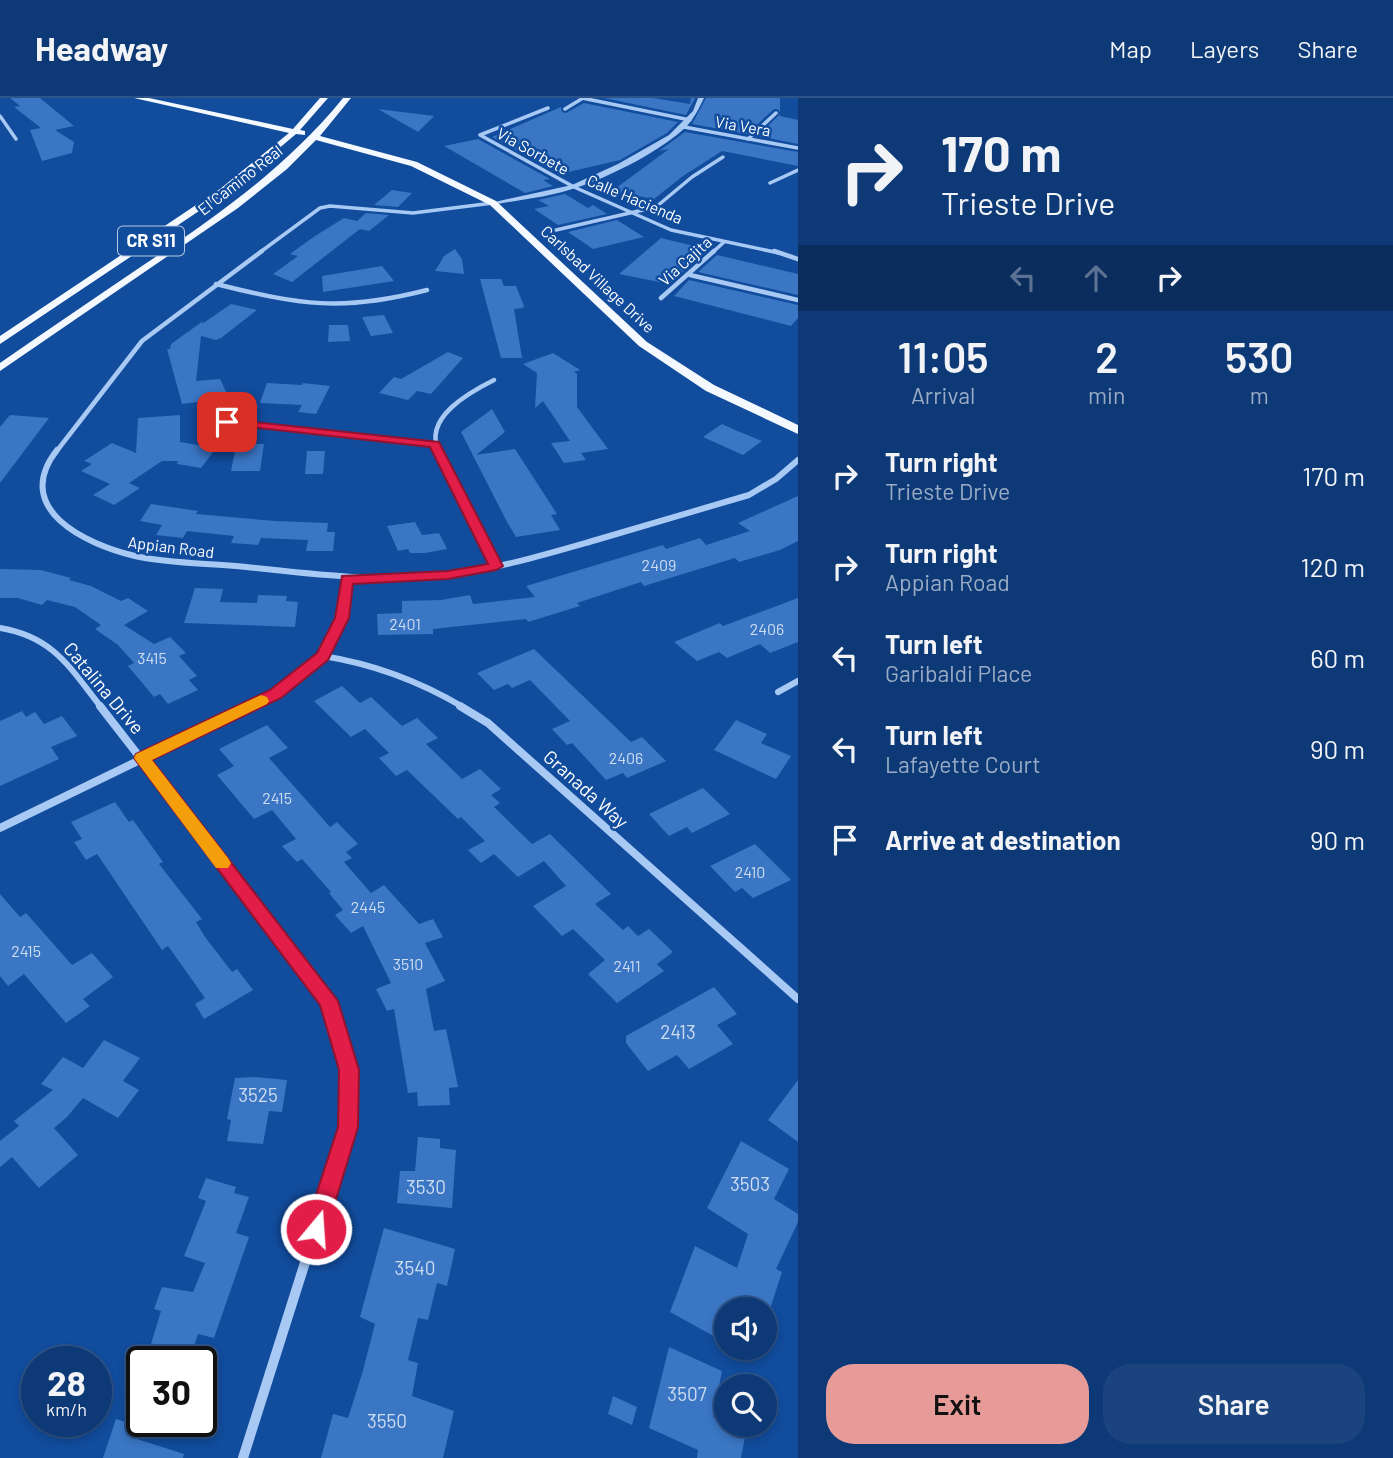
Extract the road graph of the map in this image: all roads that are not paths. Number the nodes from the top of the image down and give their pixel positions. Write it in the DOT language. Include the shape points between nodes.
graph roads {
  1 [pos="138,98"];
  2 [pos="324,98"];
  3 [pos="347,98"];
  4 [pos="582,98"];
  5 [pos="701,98"];
  6 [pos="548,108"];
  7 [pos="565,109"];
  8 [pos="776,113"];
  9 [pos="0,116"];
  10 [pos="690,120"];
  11 [pos="684,127"];
  12 [pos="294,131"];
  13 [pos="316,136"];
  14 [pos="16,139"];
  15 [pos="748,139"];
  16 [pos="798,148"];
  17 [pos="723,157"];
  18 [pos="798,170"];
  19 [pos="770,183"];
  20 [pos="574,187"];
  21 [pos="493,203"];
  22 [pos="630,213"];
  23 [pos="556,230"];
  24 [pos="724,242"];
  25 [pos="798,259"];
  26 [pos="690,275"];
  27 [pos="216,284"];
  28 [pos="427,290"];
  29 [pos="661,298"];
  30 [pos="798,300"];
  31 [pos="0,341"];
  32 [pos="0,368"];
  33 [pos="494,380"];
  34 [pos="227,422"];
  35 [pos="798,430"];
  36 [pos="435,444"];
  37 [pos="798,460"];
  38 [pos="496,566"];
  39 [pos="347,579"];
  40 [pos="0,628"];
  41 [pos="323,656"];
  42 [pos="798,681"];
  43 [pos="778,692"];
  44 [pos="141,758"];
  45 [pos="0,828"];
  46 [pos="798,999"];
  47 [pos="243,1458"];
  1 -- 12 [label="main road, Carlsbad Village Drive"];
  2 -- 12 [label="main road, El Camino Real / CR S11"];
  3 -- 13 [label="main road, El Camino Real / CR S11"];
  4 -- 7 [label="street"];
  4 -- 10 [label="street"];
  5 -- 10 [label="street" via="699,110"];
  6 -- 20 [label="street, Via Sorbete" via="481,136"];
  8 -- 15 [label="street"];
  9 -- 14 [label="street"];
  10 -- 11 [label="street"];
  11 -- 15 [label="street, Via Vera"];
  11 -- 20 [label="street"];
  12 -- 13 [label="main road, Carlsbad Village Drive"];
  12 -- 31 [label="main road, El Camino Real / CR S11" via="223,191"];
  13 -- 21 [label="main road, Carlsbad Village Drive" via="401,159"];
  13 -- 32 [label="main road, El Camino Real / CR S11" via="207,226"];
  15 -- 16 [label="street, Via Vera"];
  17 -- 22 [label="street" via="656,207"];
  18 -- 19 [label="street"];
  20 -- 21 [label="street"];
  20 -- 22 [label="street, Calle Hacienda"];
  21 -- 27 [label="street, Appian Road" via="403,214 328,206"];
  21 -- 35 [label="main road, Carlsbad Village Drive" via="643,344 710,388"];
  22 -- 23 [label="street"];
  22 -- 24 [label="street, Calle Hacienda" via="671,230"];
  24 -- 25 [label="street, Calle Hacienda"];
  24 -- 26 [label="street, Via Cajita"];
  26 -- 29 [label="street, Via Cajita"];
  26 -- 30 [label="street"];
  27 -- 28 [label="street" via="304,304 388,301"];
  27 -- 39 [label="street, Appian Road" via="142,341 52,454 43,480 48,508 60,523 82,537 135,556"];
  33 -- 36 [label="street" via="446,412 434,430"];
  34 -- 36 [label="street"];
  36 -- 38 [label="street"];
  37 -- 38 [label="street, Appian Road" via="749,495"];
  38 -- 39 [label="street, Appian Road" via="448,575"];
  39 -- 41 [label="street" via="342,618"];
  40 -- 44 [label="street, Catalina Drive" via="17,631 59,653"];
  41 -- 44 [label="street" via="275,694"];
  41 -- 46 [label="street, Granada Way" via="406,676 440,691 488,723"];
  42 -- 43 [label="street"];
  44 -- 45 [label="street"];
  44 -- 47 [label="street, Catalina Drive" via="328,1001 349,1070 348,1127"];
}
